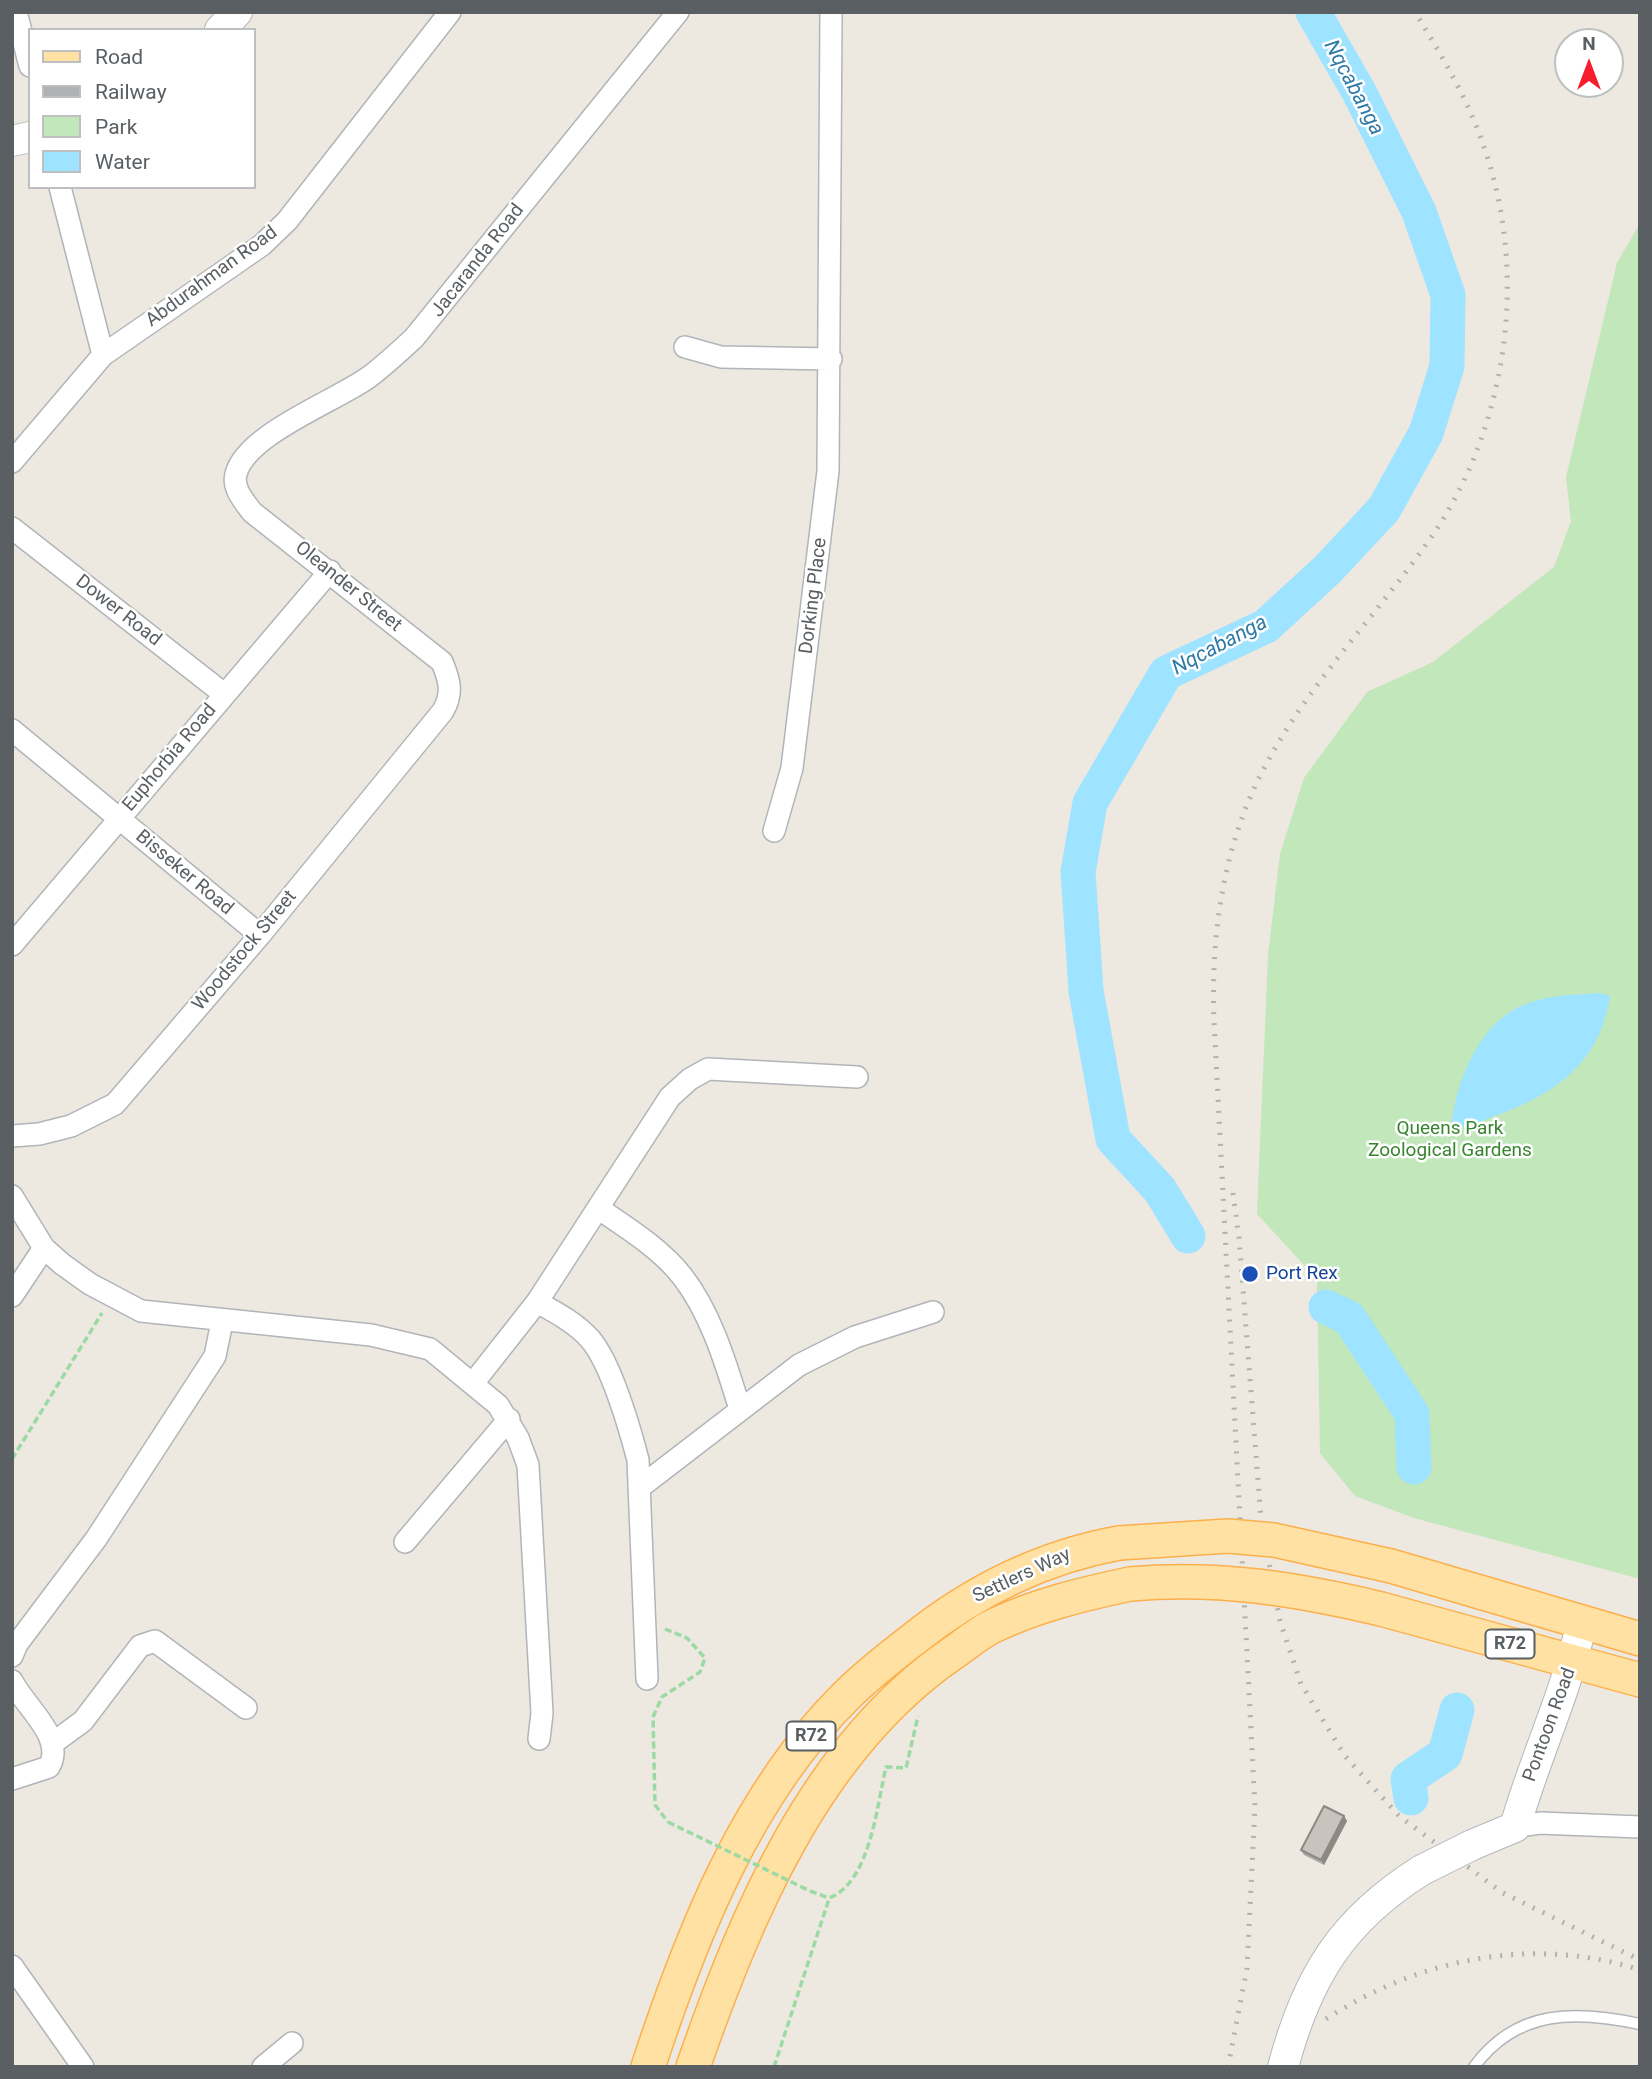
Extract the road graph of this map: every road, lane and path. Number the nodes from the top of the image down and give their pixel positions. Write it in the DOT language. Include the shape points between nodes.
graph roads {
  1 [pos="16,12"];
  2 [pos="237,12"];
  3 [pos="450,12"];
  4 [pos="678,12"];
  5 [pos="831,12"];
  6 [pos="222,28"];
  7 [pos="28,58"];
  8 [pos="61,189"];
  9 [pos="685,347"];
  10 [pos="103,355"];
  11 [pos="831,359"];
  12 [pos="12,462"];
  13 [pos="240,466"];
  14 [pos="12,528"];
  15 [pos="330,572"];
  16 [pos="224,694"];
  17 [pos="443,711"];
  18 [pos="12,730"];
  19 [pos="119,819"];
  20 [pos="774,831"];
  21 [pos="260,935"];
  22 [pos="13,942"];
  23 [pos="857,1077"];
  24 [pos="12,1136"];
  25 [pos="12,1196"];
  26 [pos="598,1208"];
  27 [pos="44,1248"];
  28 [pos="12,1296"];
  29 [pos="113,1297"];
  30 [pos="537,1302"];
  31 [pos="933,1312"];
  32 [pos="222,1322"];
  33 [pos="474,1382"];
  34 [pos="740,1409"];
  35 [pos="509,1419"];
  36 [pos="12,1459"];
  37 [pos="639,1488"];
  38 [pos="405,1542"];
  39 [pos="644,1620"];
  40 [pos="1581,1622"];
  41 [pos="1640,1639"];
  42 [pos="12,1657"];
  43 [pos="1573,1662"];
  44 [pos="926,1671"];
  45 [pos="647,1679"];
  46 [pos="1640,1680"];
  47 [pos="12,1681"];
  48 [pos="247,1708"];
  49 [pos="539,1739"];
  50 [pos="53,1743"];
  51 [pos="12,1779"];
  52 [pos="1515,1827"];
  53 [pos="1640,1827"];
  54 [pos="830,1898"];
  55 [pos="12,1966"];
  56 [pos="1640,2024"];
  57 [pos="292,2043"];
  58 [pos="83,2067"];
  59 [pos="263,2067"];
  60 [pos="648,2067"];
  61 [pos="694,2067"];
  62 [pos="774,2067"];
  63 [pos="1283,2067"];
  64 [pos="1474,2067"];
  1 -- 7 [label="street"];
  2 -- 6 [label="street"];
  3 -- 10 [label="street, Abdurahman Road" via="287,221 262,245"];
  4 -- 13 [label="street, Jacaranda Road" via="414,338 368,377 267,435"];
  5 -- 11 [label="street, Dorking Place"];
  8 -- 10 [label="street"];
  9 -- 11 [label="street" via="721,357"];
  10 -- 12 [label="street, Abdurahman Road"];
  11 -- 20 [label="street, Dorking Place" via="828,471 802,700 792,768"];
  13 -- 15 [label="street, Oleander Street" via="235,476 237,491 252,512"];
  14 -- 16 [label="street, Dower Road"];
  15 -- 16 [label="street, Euphorbia Road"];
  15 -- 17 [label="street, Oleander Street" via="442,662 451,697"];
  16 -- 19 [label="street, Euphorbia Road"];
  17 -- 21 [label="street, Woodstock Street"];
  18 -- 19 [label="street, Bisseker Road"];
  19 -- 21 [label="street, Bisseker Road"];
  19 -- 22 [label="street, Euphorbia Road"];
  21 -- 24 [label="street, Woodstock Street" via="115,1104 71,1126"];
  23 -- 26 [label="street" via="708,1069 670,1097"];
  25 -- 27 [label="street"];
  26 -- 30 [label="street"];
  26 -- 34 [label="street" via="657,1250 682,1276 714,1336"];
  27 -- 28 [label="street"];
  27 -- 29 [label="street"];
  29 -- 32 [label="street" via="141,1311"];
  29 -- 36 [label="path"];
  30 -- 33 [label="street"];
  30 -- 37 [label="street" via="591,1340 629,1425"];
  31 -- 34 [label="street" via="855,1337 799,1365"];
  32 -- 33 [label="street" via="414,1343 430,1349"];
  32 -- 42 [label="street" via="215,1356 96,1539"];
  33 -- 35 [label="street"];
  34 -- 37 [label="street"];
  35 -- 38 [label="street"];
  35 -- 49 [label="street" via="528,1465 542,1713"];
  37 -- 39 [label="street"];
  39 -- 45 [label="street"];
  39 -- 54 [label="path, bridge" via="687,1638 705,1658 700,1672 662,1697 653,1717 654,1805 668,1822"];
  40 -- 41 [label="main road, Settlers Way / R72"];
  40 -- 43 [label="street, Pontoon Road"];
  40 -- 60 [label="main road, Settlers Way / R72, bridge" via="1391,1566 1274,1540 1216,1536 1074,1551 969,1599 887,1660 832,1712 786,1769 726,1872 682,1969"];
  43 -- 44 [label="main road, Settlers Way / R72, bridge" via="1381,1609 1277,1587 1182,1579 1130,1584 1048,1604 991,1627"];
  43 -- 46 [label="main road, Settlers Way / R72"];
  43 -- 52 [label="street, Pontoon Road"];
  44 -- 54 [label="path" via="906,1768 886,1767 862,1867 841,1894"];
  44 -- 61 [label="main road, Settlers Way / R72" via="874,1719 793,1834 766,1885"];
  47 -- 50 [label="street"];
  48 -- 50 [label="street" via="155,1641 140,1646 83,1721"];
  50 -- 51 [label="street" via="55,1756 49,1767"];
  52 -- 53 [label="street" via="1540,1823"];
  52 -- 63 [label="street, bridge" via="1422,1870 1377,1901 1337,1942 1311,1985"];
  54 -- 62 [label="path"];
  55 -- 58 [label="street"];
  56 -- 64 [label="lane" via="1594,2016 1540,2020 1500,2038"];
  57 -- 59 [label="street"];
}
